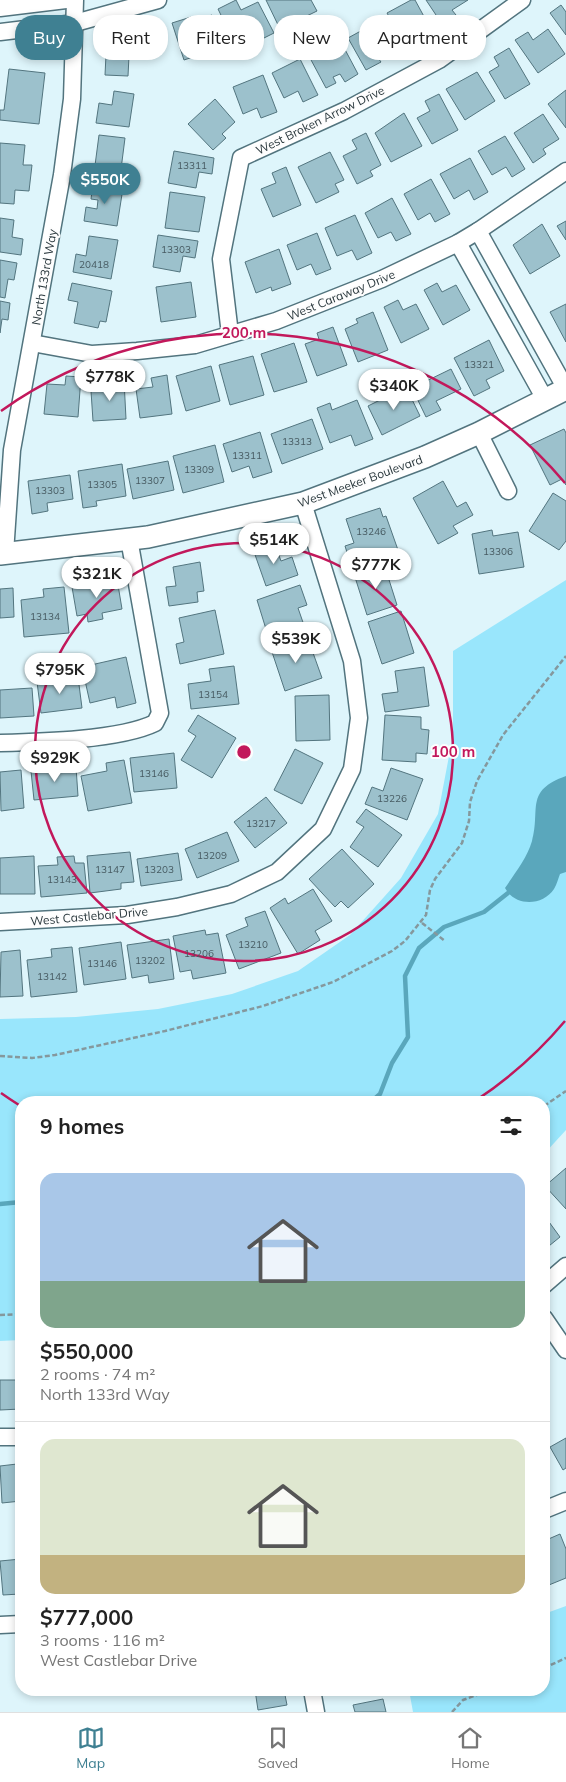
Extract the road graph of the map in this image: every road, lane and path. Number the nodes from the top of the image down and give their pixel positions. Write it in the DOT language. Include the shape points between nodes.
graph roads {
  1 [pos="66,0"];
  2 [pos="74,0"];
  3 [pos="158,0"];
  4 [pos="522,0"];
  5 [pos="0,8"];
  6 [pos="74,15"];
  7 [pos="83,21"];
  8 [pos="15,30"];
  9 [pos="0,32"];
  10 [pos="73,60"];
  11 [pos="566,170"];
  12 [pos="478,231"];
  13 [pos="458,242"];
  14 [pos="514,295"];
  15 [pos="494,307"];
  16 [pos="230,334"];
  17 [pos="32,342"];
  18 [pos="566,389"];
  19 [pos="546,401"];
  20 [pos="479,434"];
  21 [pos="508,491"];
  22 [pos="303,503"];
  23 [pos="129,539"];
  24 [pos="2,554"];
  25 [pos="566,656"];
  26 [pos="0,743"];
  27 [pos="0,922"];
  28 [pos="422,923"];
  29 [pos="445,941"];
  30 [pos="0,1056"];
  31 [pos="566,1091"];
  32 [pos="550,1102"];
  33 [pos="566,1266"];
  34 [pos="550,1280"];
  35 [pos="15,1314"];
  36 [pos="0,1315"];
  37 [pos="550,1327"];
  38 [pos="566,1350"];
  39 [pos="15,1436"];
  40 [pos="0,1437"];
  41 [pos="566,1501"];
  42 [pos="550,1508"];
  43 [pos="15,1624"];
  44 [pos="0,1625"];
  45 [pos="566,1658"];
  46 [pos="550,1665"];
  47 [pos="313,1696"];
  48 [pos="474,1696"];
  49 [pos="316,1712"];
  50 [pos="452,1712"];
  1 -- 5 [label="street"];
  2 -- 6 [label="street, North 133rd Way"];
  3 -- 7 [label="street"];
  4 -- 16 [label="street, West Broken Arrow Drive" via="439,60 344,111 241,158 221,260"];
  8 -- 9 [label="street"];
  10 -- 17 [label="street, North 133rd Way" via="72,99 62,175"];
  11 -- 12 [label="street, West Caraway Drive"];
  12 -- 13 [label="street, West Caraway Drive"];
  12 -- 14 [label="street"];
  13 -- 15 [label="street"];
  13 -- 16 [label="street, West Caraway Drive" via="333,300"];
  14 -- 15 [label="street"];
  14 -- 18 [label="street"];
  15 -- 19 [label="street"];
  16 -- 17 [label="street, West Caraway Drive" via="195,345 92,354"];
  17 -- 24 [label="street, North 133rd Way" via="12,450"];
  18 -- 19 [label="street, West Meeker Boulevard"];
  19 -- 20 [label="street, West Meeker Boulevard"];
  20 -- 21 [label="street"];
  20 -- 22 [label="street, West Meeker Boulevard"];
  22 -- 23 [label="street, West Meeker Boulevard"];
  22 -- 27 [label="street, West Castlebar Drive" via="352,661 359,718 352,769 322,829 277,872 232,894 127,915"];
  23 -- 24 [label="street, West Meeker Boulevard"];
  23 -- 26 [label="street" via="160,713 156,723 114,734"];
  25 -- 28 [label="path" via="503,735 477,781 462,843 435,879"];
  28 -- 29 [label="path"];
  28 -- 30 [label="path" via="406,942 384,956 333,982 263,1006 55,1055 32,1058"];
  31 -- 32 [label="path"];
  33 -- 34 [label="street"];
  35 -- 36 [label="path"];
  37 -- 38 [label="street"];
  39 -- 40 [label="street"];
  41 -- 42 [label="street"];
  43 -- 44 [label="street"];
  45 -- 46 [label="path"];
  47 -- 49 [label="street"];
  48 -- 50 [label="path" via="463,1700"];
}
